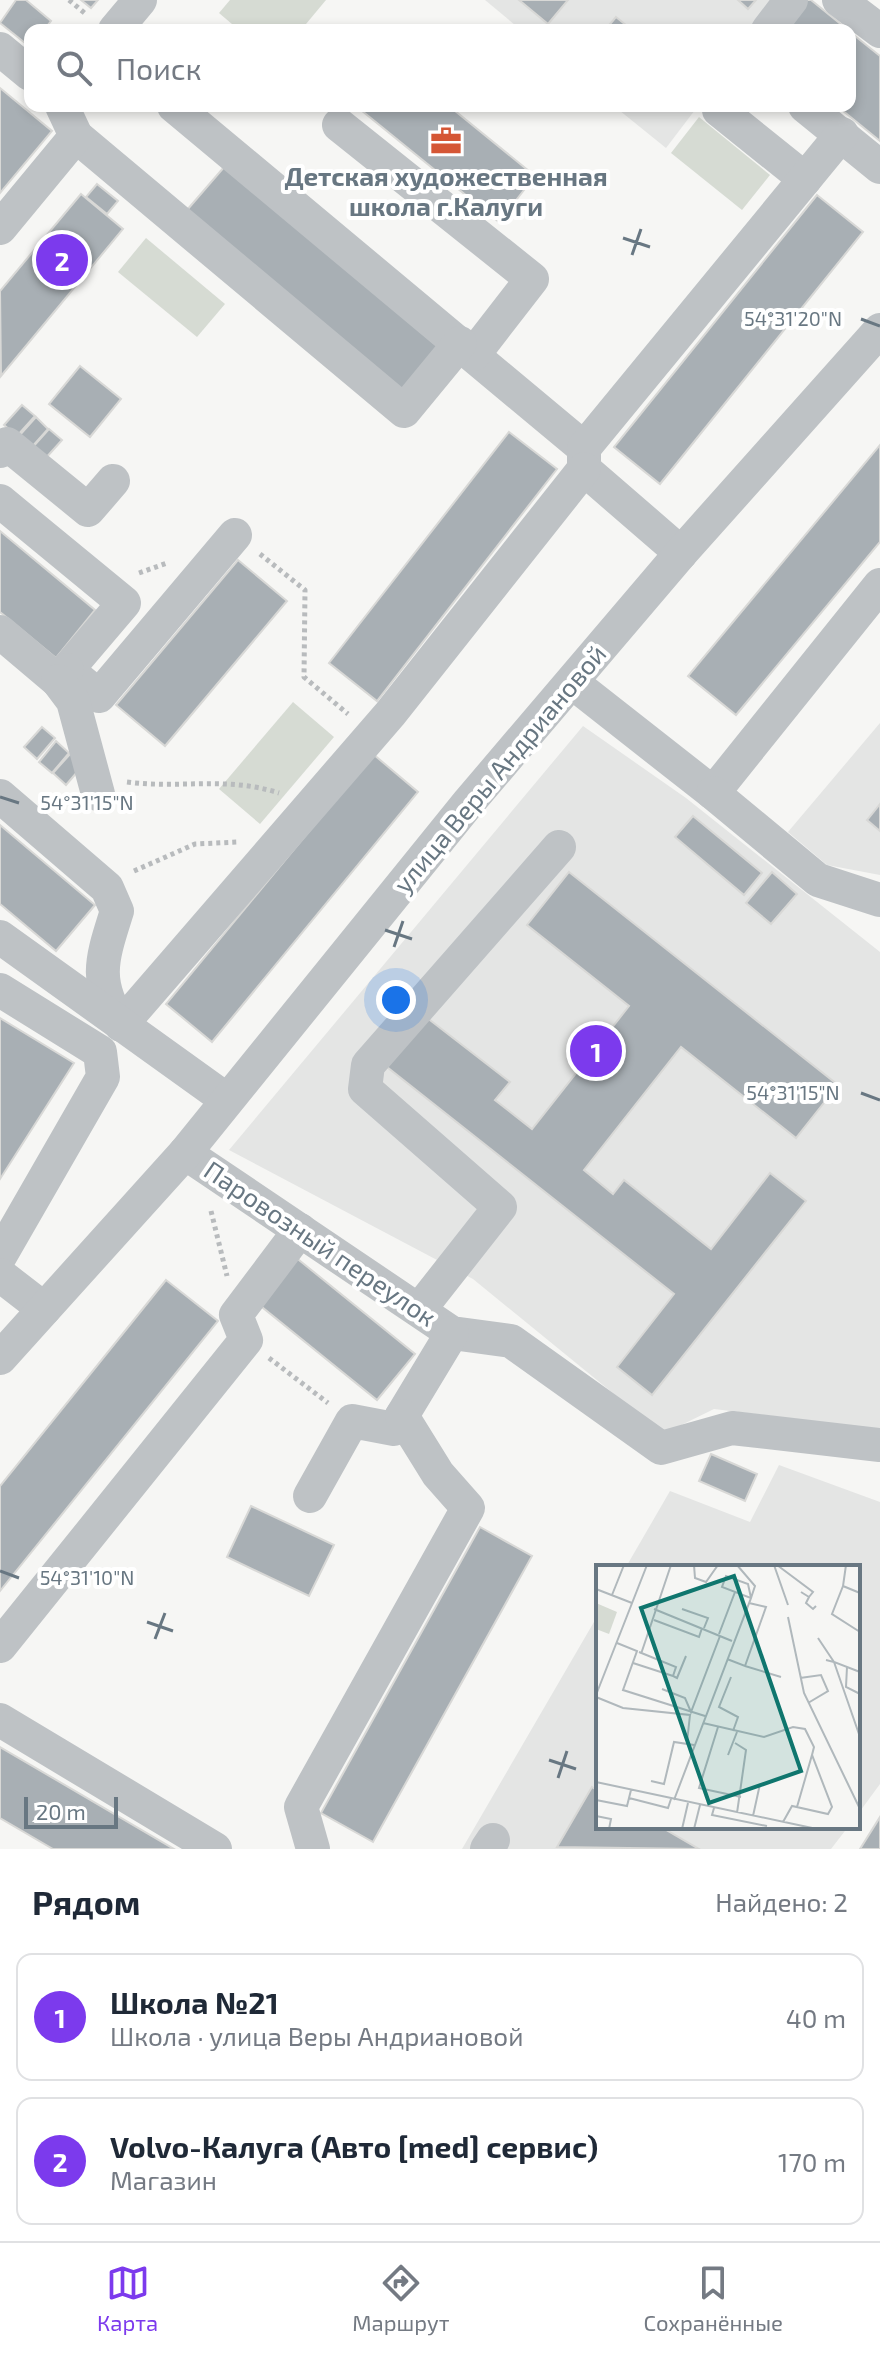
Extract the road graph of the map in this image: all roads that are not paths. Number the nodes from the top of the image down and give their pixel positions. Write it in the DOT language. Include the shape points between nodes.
graph roads {
  1 [pos="140,0"];
  2 [pos="791,0"];
  3 [pos="839,0"];
  4 [pos="120,24"];
  5 [pos="773,24"];
  6 [pos="880,31"];
  7 [pos="0,49"];
  8 [pos="24,69"];
  9 [pos="181,112"];
  10 [pos="721,112"];
  11 [pos="813,112"];
  12 [pos="69,121"];
  13 [pos="339,125"];
  14 [pos="842,134"];
  15 [pos="880,167"];
  16 [pos="805,179"];
  17 [pos="0,228"];
  18 [pos="880,330"];
  19 [pos="467,349"];
  20 [pos="0,451"];
  21 [pos="584,458"];
  22 [pos="113,481"];
  23 [pos="0,501"];
  24 [pos="235,535"];
  25 [pos="681,553"];
  26 [pos="880,585"];
  27 [pos="0,632"];
  28 [pos="63,675"];
  29 [pos="573,683"];
  30 [pos="713,793"];
  31 [pos="98,794"];
  32 [pos="0,796"];
  33 [pos="559,847"];
  34 [pos="880,900"];
  35 [pos="0,937"];
  36 [pos="0,990"];
  37 [pos="121,1025"];
  38 [pos="227,1100"];
  39 [pos="185,1153"];
  40 [pos="300,1230"];
  41 [pos="0,1256"];
  42 [pos="0,1275"];
  43 [pos="44,1309"];
  44 [pos="419,1310"];
  45 [pos="452,1333"];
  46 [pos="0,1358"];
  47 [pos="402,1416"];
  48 [pos="880,1445"];
  49 [pos="310,1496"];
  50 [pos="0,1646"];
  51 [pos="0,1720"];
  52 [pos="215,1849"];
  53 [pos="313,1849"];
  1 -- 4 [label="street"];
  2 -- 5 [label="street"];
  3 -- 6 [label="street"];
  7 -- 8 [label="street"];
  9 -- 19 [label="street"];
  10 -- 16 [label="street"];
  11 -- 14 [label="street"];
  12 -- 17 [label="street"];
  12 -- 19 [label="street" via="404,411"];
  13 -- 19 [label="street" via="532,279"];
  14 -- 15 [label="street"];
  14 -- 16 [label="street"];
  16 -- 21 [label="street"];
  18 -- 25 [label="street, улица Веры Андриановой"];
  19 -- 21 [label="street"];
  20 -- 22 [label="street" via="7,444 88,510"];
  21 -- 25 [label="street"];
  21 -- 37 [label="street" via="390,714"];
  23 -- 28 [label="street" via="124,603"];
  24 -- 28 [label="street" via="99,696"];
  25 -- 29 [label="street, улица Веры Андриановой"];
  26 -- 30 [label="street"];
  27 -- 28 [label="street"];
  28 -- 31 [label="street"];
  29 -- 30 [label="street"];
  29 -- 38 [label="street, улица Веры Андриановой" via="469,802"];
  30 -- 34 [label="street" via="818,880"];
  32 -- 37 [label="street" via="107,888 117,911 101,963 105,999"];
  33 -- 44 [label="street" via="368,1065 365,1089 500,1207"];
  35 -- 37 [label="street"];
  36 -- 41 [label="street" via="100,1052 103,1077"];
  37 -- 38 [label="street"];
  38 -- 39 [label="street, улица Веры Андриановой"];
  39 -- 40 [label="street, Паровозный переулок"];
  39 -- 43 [label="street, улица Веры Андриановой"];
  40 -- 44 [label="street, Паровозный переулок"];
  40 -- 50 [label="street" via="241,1328"];
  42 -- 43 [label="street"];
  43 -- 46 [label="street, улица Веры Андриановой"];
  44 -- 45 [label="street, Паровозный переулок"];
  45 -- 47 [label="street"];
  45 -- 48 [label="street, Паровозный переулок" via="511,1341 661,1448 732,1428"];
  47 -- 49 [label="street" via="394,1429 352,1421"];
  47 -- 53 [label="street" via="438,1474 468,1508 301,1807"];
  51 -- 52 [label="street"];
}
